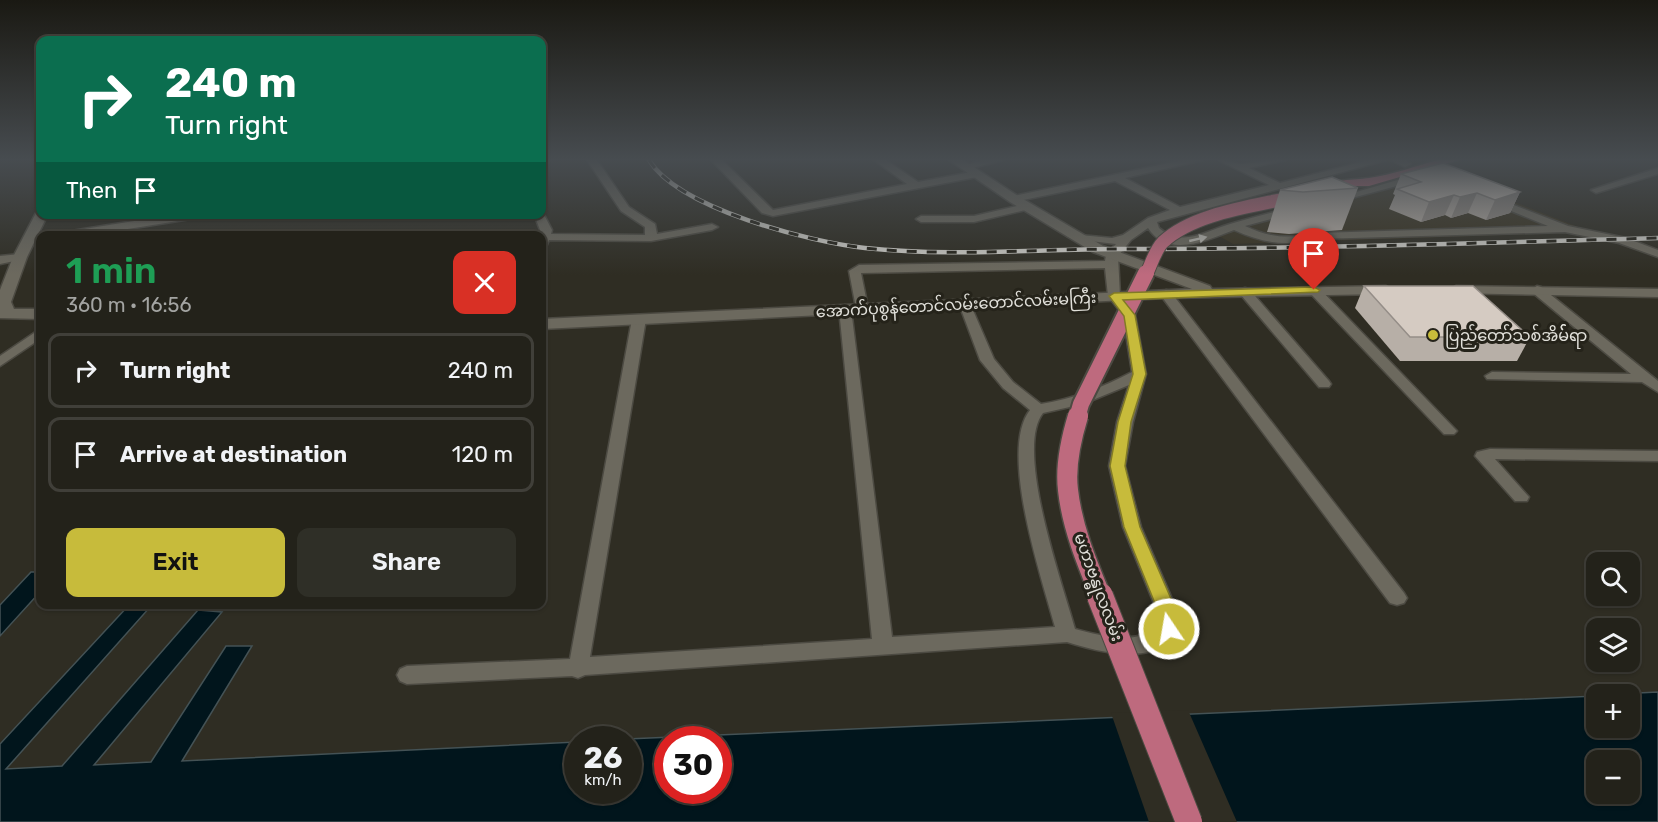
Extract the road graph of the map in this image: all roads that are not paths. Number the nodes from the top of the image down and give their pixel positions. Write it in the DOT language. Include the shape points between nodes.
graph roads {
  1 [pos="618,198"];
  2 [pos="754,198"];
  3 [pos="847,198"];
  4 [pos="1017,198"];
  5 [pos="1155,198"];
  6 [pos="1230,198"];
  7 [pos="1310,198"];
  8 [pos="1336,198"];
  9 [pos="1490,198"];
  10 [pos="1014,199"];
  11 [pos="1300,202"];
  12 [pos="1324,202"];
  13 [pos="1026,207"];
  14 [pos="1179,211"];
  15 [pos="187,219"];
  16 [pos="921,219"];
  17 [pos="1152,220"];
  18 [pos="1235,226"];
  19 [pos="712,227"];
  20 [pos="1565,229"];
  21 [pos="103,231"];
  22 [pos="1073,236"];
  23 [pos="651,238"];
  24 [pos="1127,238"];
  25 [pos="35,239"];
  26 [pos="546,241"];
  27 [pos="1658,254"];
  28 [pos="20,257"];
  29 [pos="0,260"];
  30 [pos="1112,260"];
  31 [pos="1314,290"];
  32 [pos="1396,290"];
  33 [pos="1442,290"];
  34 [pos="1537,290"];
  35 [pos="1218,292"];
  36 [pos="1245,292"];
  37 [pos="1658,293"];
  38 [pos="1166,294"];
  39 [pos="1114,296"];
  40 [pos="965,304"];
  41 [pos="862,308"];
  42 [pos="845,309"];
  43 [pos="4,313"];
  44 [pos="36,314"];
  45 [pos="639,319"];
  46 [pos="546,324"];
  47 [pos="36,336"];
  48 [pos="0,363"];
  49 [pos="1646,372"];
  50 [pos="1139,374"];
  51 [pos="1492,376"];
  52 [pos="1324,384"];
  53 [pos="1658,388"];
  54 [pos="1038,409"];
  55 [pos="1449,431"];
  56 [pos="1658,456"];
  57 [pos="1521,497"];
  58 [pos="1397,598"];
  59 [pos="1067,634"];
  60 [pos="883,645"];
  61 [pos="578,669"];
  62 [pos="407,675"];
  63 [pos="1189,822"];
  1 -- 23 [label="street" via="625,209 651,226"];
  2 -- 3 [label="street" via="773,213"];
  4 -- 10 [label="street"];
  5 -- 14 [label="street"];
  6 -- 14 [label="street"];
  7 -- 11 [label="main road, မဟာဗန္ဓုလလမ်း"];
  8 -- 12 [label="street"];
  9 -- 20 [label="street"];
  10 -- 13 [label="street"];
  11 -- 18 [label="street"];
  11 -- 63 [label="main road, မဟာဗန္ဓုလလမ်း, bridge" via="1195,223 1173,232 1161,244 1081,404 1071,440 1068,489 1083,552"];
  13 -- 16 [label="street" via="974,219"];
  13 -- 22 [label="street"];
  14 -- 17 [label="street"];
  15 -- 21 [label="street"];
  17 -- 18 [label="street, one-way" via="1153,230 1159,235 1190,242"];
  17 -- 24 [label="street"];
  18 -- 20 [label="street" via="1267,241"];
  19 -- 23 [label="street"];
  20 -- 27 [label="street" via="1622,240"];
  22 -- 24 [label="street" via="1112,241"];
  22 -- 30 [label="street"];
  23 -- 26 [label="street"];
  24 -- 30 [label="street"];
  25 -- 28 [label="street"];
  28 -- 29 [label="street"];
  28 -- 43 [label="street" via="3,302"];
  30 -- 35 [label="street"];
  30 -- 39 [label="street"];
  30 -- 41 [label="street" via="859,269 855,271"];
  31 -- 32 [label="street, အောက်ပုစွန်တောင်လမ်းတောင်လမ်းမကြီး"];
  31 -- 36 [label="street, အောက်ပုစွန်တောင်လမ်းတောင်လမ်းမကြီး"];
  31 -- 55 [label="street"];
  33 -- 34 [label="street"];
  34 -- 37 [label="street"];
  34 -- 49 [label="street"];
  35 -- 36 [label="street, အောက်ပုစွန်တောင်လမ်းတောင်လမ်းမကြီး"];
  35 -- 38 [label="street, အောက်ပုစွန်တောင်လမ်းတောင်လမ်းမကြီး"];
  36 -- 52 [label="street"];
  38 -- 39 [label="street, အောက်ပုစွန်တောင်လမ်းတောင်လမ်းမကြီး"];
  38 -- 58 [label="street"];
  39 -- 40 [label="street, အောက်ပုစွန်တောင်လမ်းတောင်လမ်းမကြီး"];
  39 -- 50 [label="street" via="1129,315"];
  40 -- 41 [label="street, အောက်ပုစွန်တောင်လမ်းတောင်လမ်းမကြီး"];
  40 -- 54 [label="street" via="987,360 1008,385"];
  41 -- 42 [label="street, အောက်ပုစွန်တောင်လမ်းတောင်လမ်းမကြီး"];
  42 -- 45 [label="street, အောက်ပုစွန်တောင်လမ်းတောင်လမ်းမကြီး"];
  42 -- 60 [label="street"];
  43 -- 44 [label="street"];
  45 -- 46 [label="street, အောက်ပုစွန်တောင်လမ်းတောင်လမ်းမကြီး"];
  45 -- 61 [label="street"];
  47 -- 48 [label="street"];
  49 -- 51 [label="street"];
  49 -- 53 [label="street"];
  50 -- 54 [label="street" via="1064,406"];
  50 -- 59 [label="street" via="1118,466 1132,527 1163,601 1169,629 1152,642 1132,644 1092,642"];
  54 -- 59 [label="street" via="1029,422 1028,485"];
  56 -- 57 [label="street" via="1483,456"];
  59 -- 60 [label="street"];
  60 -- 61 [label="street"];
  61 -- 62 [label="street"];
}
